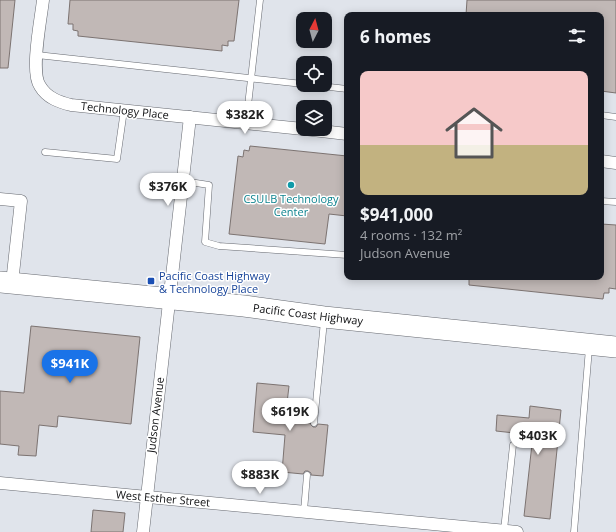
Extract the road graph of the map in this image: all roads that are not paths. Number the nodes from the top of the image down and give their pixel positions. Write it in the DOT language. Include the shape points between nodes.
graph roads {
  1 [pos="43,0"];
  2 [pos="260,0"];
  3 [pos="37,55"];
  4 [pos="251,78"];
  5 [pos="296,83"];
  6 [pos="332,87"];
  7 [pos="344,89"];
  8 [pos="124,110"];
  9 [pos="604,115"];
  10 [pos="190,117"];
  11 [pos="616,117"];
  12 [pos="246,123"];
  13 [pos="296,128"];
  14 [pos="332,132"];
  15 [pos="344,134"];
  16 [pos="45,152"];
  17 [pos="604,161"];
  18 [pos="616,163"];
  19 [pos="183,181"];
  20 [pos="0,199"];
  21 [pos="604,201"];
  22 [pos="616,202"];
  23 [pos="344,255"];
  24 [pos="6,282"];
  25 [pos="169,299"];
  26 [pos="324,317"];
  27 [pos="589,344"];
  28 [pos="616,347"];
  29 [pos="314,424"];
  30 [pos="513,445"];
  31 [pos="307,475"];
  32 [pos="0,483"];
  33 [pos="146,496"];
  34 [pos="304,511"];
  35 [pos="504,530"];
  36 [pos="143,532"];
  37 [pos="517,532"];
  38 [pos="574,532"];
  1 -- 3 [label="street, Technology Place"];
  2 -- 4 [label="lane"];
  3 -- 4 [label="lane"];
  3 -- 8 [label="street, Technology Place" via="35,70 39,85 46,94 57,101 71,105"];
  4 -- 5 [label="lane"];
  4 -- 12 [label="lane"];
  6 -- 7 [label="lane"];
  8 -- 10 [label="street, Technology Place"];
  8 -- 16 [label="lane" via="117,159"];
  9 -- 11 [label="lane"];
  10 -- 12 [label="street, Technology Place"];
  10 -- 19 [label="street, Judson Avenue"];
  12 -- 13 [label="street, Technology Place"];
  14 -- 15 [label="street, Technology Place"];
  17 -- 18 [label="street"];
  19 -- 23 [label="lane" via="210,185 205,242 219,246"];
  19 -- 25 [label="street, Judson Avenue"];
  20 -- 24 [label="street" via="21,201"];
  21 -- 22 [label="lane"];
  24 -- 25 [label="highway, Pacific Coast Highway"];
  25 -- 26 [label="highway, Pacific Coast Highway"];
  25 -- 33 [label="street, Judson Avenue"];
  26 -- 27 [label="highway, Pacific Coast Highway"];
  26 -- 29 [label="lane"];
  27 -- 28 [label="highway, Pacific Coast Highway"];
  27 -- 38 [label="lane"];
  30 -- 35 [label="lane"];
  31 -- 34 [label="lane"];
  32 -- 33 [label="street, West Esther Street"];
  33 -- 34 [label="street, West Esther Street"];
  33 -- 36 [label="street, Judson Avenue"];
  34 -- 35 [label="street, West Esther Street"];
  35 -- 37 [label="street, West Esther Street"];
}
